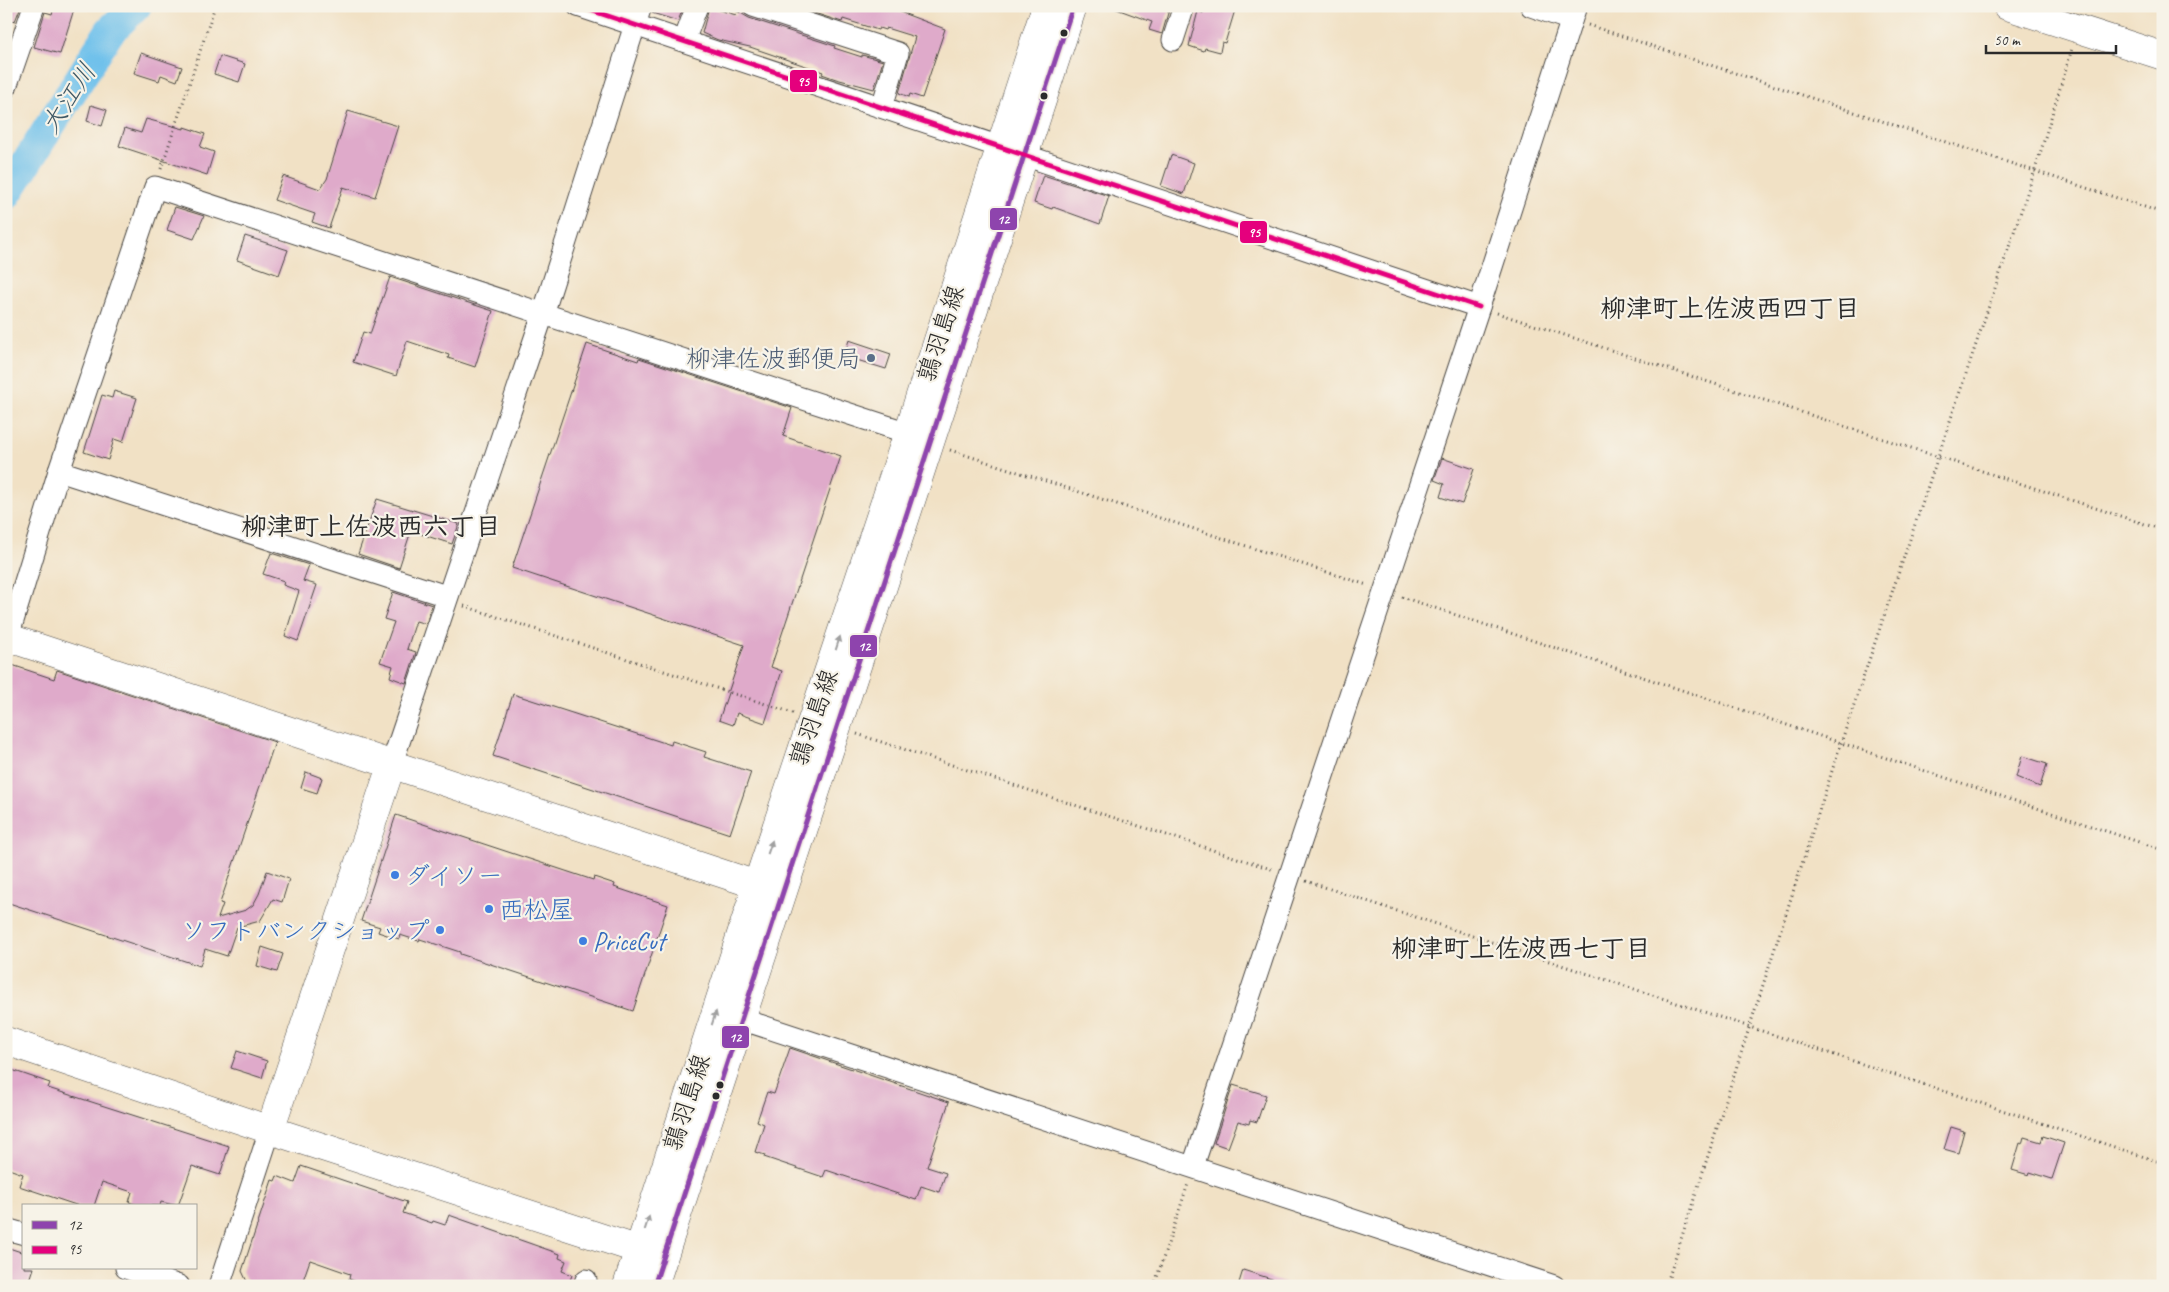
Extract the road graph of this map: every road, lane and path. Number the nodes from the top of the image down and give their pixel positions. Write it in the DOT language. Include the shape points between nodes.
graph roads {
  1 [pos="34,6"];
  2 [pos="215,6"];
  3 [pos="578,6"];
  4 [pos="697,6"];
  5 [pos="753,6"];
  6 [pos="1046,6"];
  7 [pos="1073,6"];
  8 [pos="1184,6"];
  9 [pos="1531,6"];
  10 [pos="2007,6"];
  11 [pos="1574,13"];
  12 [pos="638,16"];
  13 [pos="2078,29"];
  14 [pos="14,37"];
  15 [pos="1173,40"];
  16 [pos="684,41"];
  17 [pos="2163,56"];
  18 [pos="6,87"];
  19 [pos="882,107"];
  20 [pos="1011,150"];
  21 [pos="2035,170"];
  22 [pos="155,187"];
  23 [pos="2163,213"];
  24 [pos="1479,307"];
  25 [pos="543,314"];
  26 [pos="919,438"];
  27 [pos="1938,456"];
  28 [pos="59,471"];
  29 [pos="2163,530"];
  30 [pos="1384,591"];
  31 [pos="446,596"];
  32 [pos="7,637"];
  33 [pos="825,723"];
  34 [pos="1841,743"];
  35 [pos="392,763"];
  36 [pos="2163,850"];
  37 [pos="1290,876"];
  38 [pos="757,885"];
  39 [pos="741,1019"];
  40 [pos="1750,1027"];
  41 [pos="6,1041"];
  42 [pos="270,1130"];
  43 [pos="2163,1162"];
  44 [pos="1193,1166"];
  45 [pos="6,1229"];
  46 [pos="22,1233"];
  47 [pos="650,1254"];
  48 [pos="132,1270"];
  49 [pos="180,1286"];
  50 [pos="218,1286"];
  51 [pos="627,1286"];
  52 [pos="654,1286"];
  53 [pos="1154,1286"];
  54 [pos="1554,1286"];
  55 [pos="1666,1286"];
  1 -- 14 [label="street"];
  2 -- 22 [label="path"];
  3 -- 12 [label="street"];
  4 -- 16 [label="street"];
  5 -- 19 [label="street" via="898,53"];
  6 -- 20 [label="main road, 鶉羽島線"];
  7 -- 20 [label="main road"];
  8 -- 15 [label="street"];
  9 -- 11 [label="street"];
  10 -- 13 [label="main road"];
  11 -- 21 [label="path"];
  11 -- 24 [label="street"];
  12 -- 16 [label="street"];
  12 -- 25 [label="street"];
  13 -- 17 [label="main road"];
  13 -- 21 [label="path"];
  14 -- 18 [label="street"];
  16 -- 19 [label="street"];
  19 -- 20 [label="street"];
  20 -- 24 [label="street"];
  20 -- 26 [label="main road, 鶉羽島線"];
  21 -- 23 [label="path"];
  21 -- 27 [label="path"];
  22 -- 25 [label="street"];
  22 -- 28 [label="street"];
  24 -- 27 [label="path"];
  24 -- 30 [label="street"];
  25 -- 26 [label="street"];
  25 -- 31 [label="street"];
  26 -- 30 [label="path"];
  26 -- 33 [label="main road, 鶉羽島線"];
  27 -- 29 [label="path"];
  27 -- 34 [label="path"];
  28 -- 31 [label="street"];
  28 -- 32 [label="street"];
  30 -- 34 [label="path"];
  30 -- 37 [label="street"];
  31 -- 33 [label="path" via="457,604"];
  31 -- 35 [label="street"];
  32 -- 35 [label="main road"];
  33 -- 37 [label="path"];
  38 -- 33 [label="main road, 鶉羽島線, one-way"];
  33 -- 39 [label="main road"];
  34 -- 36 [label="path"];
  34 -- 40 [label="path"];
  35 -- 38 [label="main road"];
  35 -- 42 [label="main road"];
  37 -- 40 [label="path"];
  37 -- 44 [label="street"];
  47 -- 38 [label="main road, 鶉羽島線, one-way"];
  39 -- 44 [label="street"];
  39 -- 47 [label="main road"];
  40 -- 43 [label="path"];
  40 -- 55 [label="path"];
  41 -- 42 [label="main road"];
  42 -- 47 [label="main road"];
  42 -- 50 [label="street"];
  44 -- 53 [label="path"];
  44 -- 54 [label="street"];
  45 -- 46 [label="street"];
  47 -- 51 [label="main road, 鶉羽島線"];
  47 -- 52 [label="main road"];
  48 -- 49 [label="street"];
}
